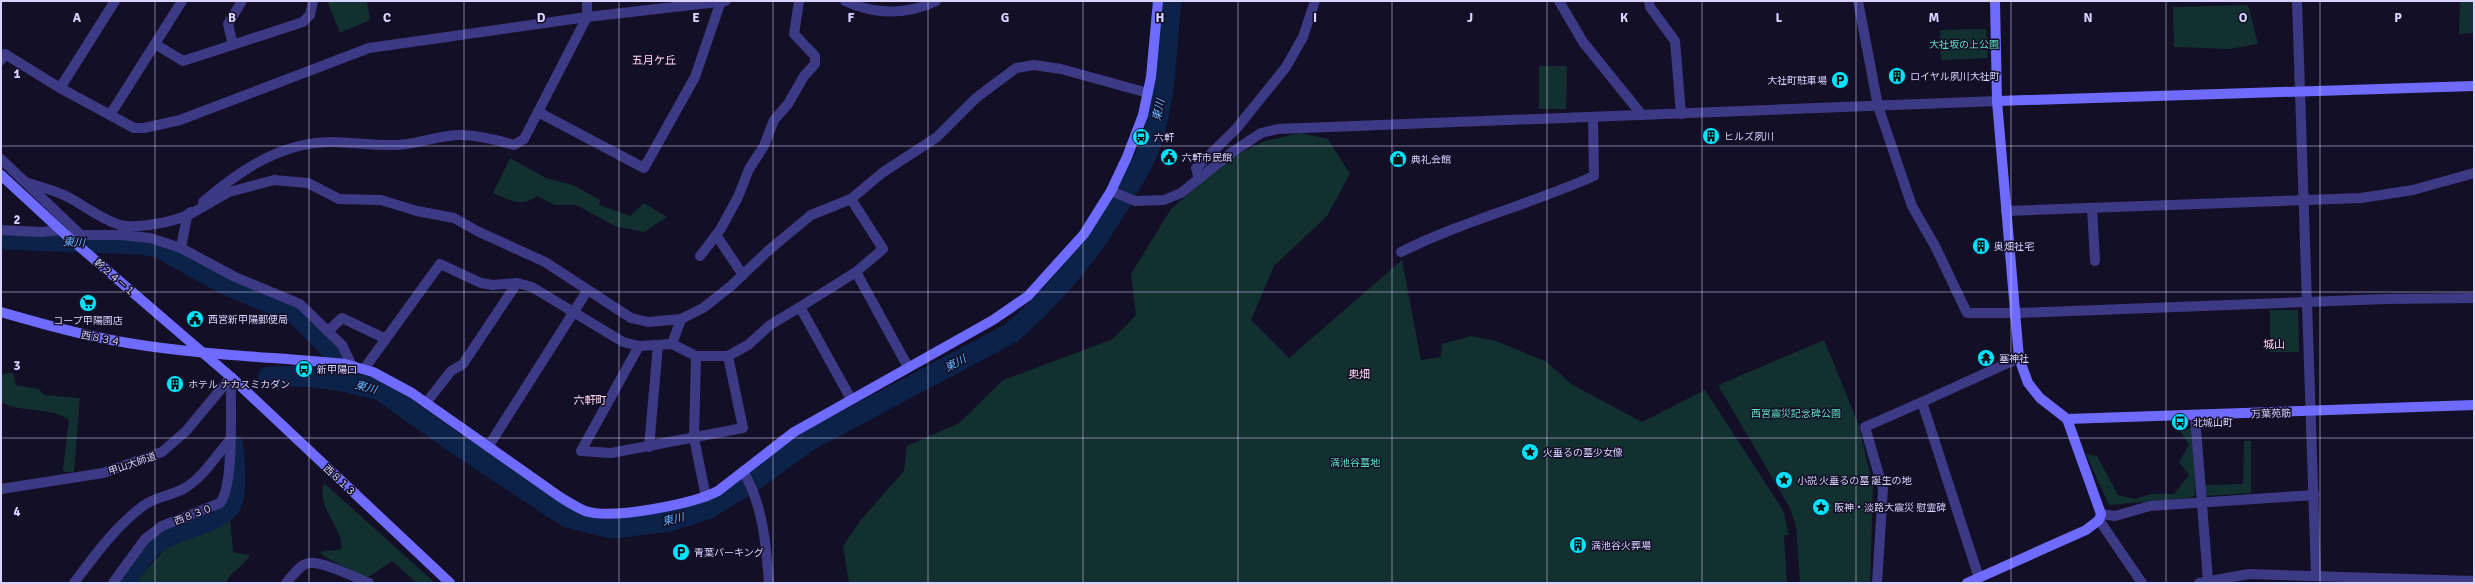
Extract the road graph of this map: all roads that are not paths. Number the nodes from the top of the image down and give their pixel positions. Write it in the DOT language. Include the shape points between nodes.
graph roads {
  1 [pos="115,1"];
  2 [pos="182,1"];
  3 [pos="242,1"];
  4 [pos="313,1"];
  5 [pos="587,1"];
  6 [pos="723,1"];
  7 [pos="799,1"];
  8 [pos="846,1"];
  9 [pos="936,1"];
  10 [pos="1158,1"];
  11 [pos="1315,1"];
  12 [pos="1559,1"];
  13 [pos="1650,1"];
  14 [pos="1858,1"];
  15 [pos="1995,1"];
  16 [pos="2297,1"];
  17 [pos="587,17"];
  18 [pos="155,44"];
  19 [pos="233,45"];
  20 [pos="1,60"];
  21 [pos="2474,86"];
  22 [pos="60,88"];
  23 [pos="2301,92"];
  24 [pos="1148,93"];
  25 [pos="1998,101"];
  26 [pos="1878,106"];
  27 [pos="538,112"];
  28 [pos="1681,114"];
  29 [pos="110,115"];
  30 [pos="1642,115"];
  31 [pos="1593,118"];
  32 [pos="1,159"];
  33 [pos="2474,173"];
  34 [pos="1,175"];
  35 [pos="1198,179"];
  36 [pos="25,182"];
  37 [pos="1116,193"];
  38 [pos="851,199"];
  39 [pos="2303,201"];
  40 [pos="2092,208"];
  41 [pos="2006,211"];
  42 [pos="187,216"];
  43 [pos="1,230"];
  44 [pos="121,230"];
  45 [pos="64,233"];
  46 [pos="81,235"];
  47 [pos="716,235"];
  48 [pos="182,248"];
  49 [pos="1401,252"];
  50 [pos="700,256"];
  51 [pos="2095,261"];
  52 [pos="856,272"];
  53 [pos="743,275"];
  54 [pos="517,283"];
  55 [pos="587,291"];
  56 [pos="2474,298"];
  57 [pos="2307,303"];
  58 [pos="800,307"];
  59 [pos="1,312"];
  60 [pos="574,312"];
  61 [pos="2016,313"];
  62 [pos="681,319"];
  63 [pos="328,332"];
  64 [pos="386,339"];
  65 [pos="672,344"];
  66 [pos="658,345"];
  67 [pos="639,346"];
  68 [pos="203,352"];
  69 [pos="696,356"];
  70 [pos="728,356"];
  71 [pos="2019,358"];
  72 [pos="352,366"];
  73 [pos="908,367"];
  74 [pos="364,369"];
  75 [pos="231,377"];
  76 [pos="851,399"];
  77 [pos="1922,402"];
  78 [pos="426,403"];
  79 [pos="2474,406"];
  80 [pos="2311,411"];
  81 [pos="2195,416"];
  82 [pos="2067,419"];
  83 [pos="694,438"];
  84 [pos="229,441"];
  85 [pos="488,446"];
  86 [pos="649,447"];
  87 [pos="744,471"];
  88 [pos="1,489"];
  89 [pos="2314,495"];
  90 [pos="706,497"];
  91 [pos="2201,502"];
  92 [pos="2100,517"];
  93 [pos="2316,575"];
  94 [pos="1978,578"];
  95 [pos="2474,580"];
  96 [pos="2204,582"];
  97 [pos="74,583"];
  98 [pos="113,583"];
  99 [pos="286,583"];
  100 [pos="369,583"];
  101 [pos="450,583"];
  102 [pos="769,583"];
  103 [pos="1876,583"];
  104 [pos="1967,583"];
  105 [pos="2142,583"];
  1 -- 22 [label="street"];
  2 -- 18 [label="street"];
  3 -- 19 [label="street" via="228,24"];
  4 -- 19 [label="street" via="310,15 303,22"];
  5 -- 17 [label="street"];
  6 -- 17 [label="street"];
  6 -- 27 [label="street" via="695,77 644,168"];
  7 -- 47 [label="street" via="794,34 815,56 815,64 774,120 764,146 749,169 738,197"];
  8 -- 9 [label="street" via="872,10 894,13"];
  10 -- 24 [label="street"];
  11 -- 35 [label="street" via="1303,37 1286,67 1236,129 1196,168"];
  12 -- 30 [label="street" via="1584,42"];
  13 -- 28 [label="street" via="1650,7 1675,42"];
  14 -- 26 [label="street"];
  15 -- 25 [label="street"];
  16 -- 23 [label="street"];
  17 -- 27 [label="street"];
  17 -- 29 [label="street" via="369,48 180,120 144,128 134,128"];
  18 -- 19 [label="street" via="183,61"];
  18 -- 29 [label="street"];
  20 -- 22 [label="street" via="5,54"];
  21 -- 23 [label="street"];
  22 -- 29 [label="street"];
  23 -- 25 [label="street"];
  23 -- 39 [label="street"];
  24 -- 37 [label="street"];
  24 -- 38 [label="street" via="1061,69 1034,65 1016,68 976,98 937,138 882,173"];
  25 -- 26 [label="street"];
  25 -- 41 [label="street"];
  26 -- 28 [label="street"];
  26 -- 61 [label="street" via="1912,206 1935,246 1967,313"];
  27 -- 42 [label="street" via="524,139 514,145 490,138 460,135 398,145 330,142 288,148 227,181"];
  28 -- 30 [label="street"];
  30 -- 31 [label="street"];
  31 -- 35 [label="street" via="1278,129 1261,133"];
  31 -- 49 [label="street" via="1594,176 1567,188 1440,232"];
  32 -- 36 [label="street"];
  33 -- 39 [label="street" via="2413,190 2361,198"];
  34 -- 45 [label="street, 幹２４－１"];
  35 -- 37 [label="street" via="1181,193 1164,200 1131,200"];
  36 -- 44 [label="street" via="64,195"];
  36 -- 46 [label="street"];
  37 -- 73 [label="street" via="1084,234 1028,296 993,320"];
  38 -- 52 [label="street" via="883,249"];
  38 -- 53 [label="street" via="811,215"];
  39 -- 40 [label="street"];
  39 -- 57 [label="street"];
  40 -- 41 [label="street"];
  40 -- 51 [label="street"];
  41 -- 61 [label="street"];
  42 -- 44 [label="street"];
  42 -- 48 [label="street"];
  42 -- 55 [label="street" via="229,192 274,180 308,183 339,199 381,200 417,211 454,218 546,262"];
  43 -- 45 [label="street"];
  44 -- 46 [label="street"];
  44 -- 48 [label="street"];
  45 -- 46 [label="street"];
  45 -- 68 [label="street, 幹２４－１"];
  47 -- 50 [label="street"];
  47 -- 53 [label="street"];
  48 -- 63 [label="street" via="235,277 300,304"];
  52 -- 58 [label="street"];
  52 -- 73 [label="street"];
  53 -- 62 [label="street" via="703,308"];
  54 -- 60 [label="street" via="532,287"];
  54 -- 64 [label="street" via="493,286 440,264"];
  54 -- 78 [label="street" via="463,364 451,371"];
  55 -- 60 [label="street"];
  55 -- 62 [label="street" via="631,318 648,322"];
  56 -- 57 [label="street"];
  57 -- 61 [label="street"];
  57 -- 80 [label="street"];
  58 -- 70 [label="street" via="770,325 748,345"];
  58 -- 76 [label="street"];
  59 -- 68 [label="street, 西８３４" via="77,333 128,343"];
  60 -- 67 [label="street" via="623,342"];
  60 -- 85 [label="street"];
  61 -- 71 [label="street"];
  62 -- 65 [label="street"];
  63 -- 64 [label="street" via="342,318"];
  63 -- 72 [label="street" via="342,345"];
  64 -- 74 [label="street"];
  65 -- 66 [label="street"];
  65 -- 69 [label="street"];
  66 -- 67 [label="street"];
  66 -- 86 [label="street"];
  67 -- 86 [label="street" via="581,451 611,453"];
  68 -- 72 [label="street, 西８３４"];
  68 -- 75 [label="street, 幹２４－１"];
  69 -- 70 [label="street"];
  69 -- 83 [label="street"];
  70 -- 83 [label="street" via="743,428"];
  71 -- 77 [label="street"];
  71 -- 82 [label="street" via="2028,383 2040,398"];
  72 -- 74 [label="street, 西８３４"];
  73 -- 76 [label="street"];
  74 -- 78 [label="street, 西８３４" via="412,393"];
  75 -- 84 [label="street, 西８３０"];
  75 -- 88 [label="street, 甲山大師道" via="186,431 162,452 103,473"];
  75 -- 101 [label="street, 西８１３"];
  76 -- 87 [label="street" via="794,432"];
  77 -- 94 [label="street"];
  77 -- 103 [label="street" via="1865,427 1883,489"];
  78 -- 85 [label="street, 西８３４"];
  79 -- 80 [label="street, 万葉苑筋"];
  80 -- 81 [label="street, 万葉苑筋"];
  80 -- 89 [label="street"];
  81 -- 82 [label="street, 万葉苑筋"];
  81 -- 91 [label="street"];
  82 -- 92 [label="street"];
  83 -- 86 [label="street"];
  83 -- 90 [label="street"];
  84 -- 97 [label="street" via="196,480 183,489 145,504 126,520"];
  84 -- 98 [label="street, 西８３０" via="230,474 224,498 220,503 162,526 145,539"];
  85 -- 90 [label="street, 西８３４" via="560,497 585,511 606,514 630,513"];
  87 -- 90 [label="street"];
  87 -- 102 [label="street" via="754,489 765,537"];
  89 -- 91 [label="street"];
  89 -- 93 [label="street"];
  91 -- 92 [label="street" via="2150,506 2115,516"];
  91 -- 96 [label="street"];
  92 -- 94 [label="street" via="2086,530"];
  92 -- 105 [label="street"];
  93 -- 95 [label="street"];
  93 -- 96 [label="street" via="2249,574"];
  94 -- 104 [label="street"];
  99 -- 100 [label="street" via="309,562"];
}
